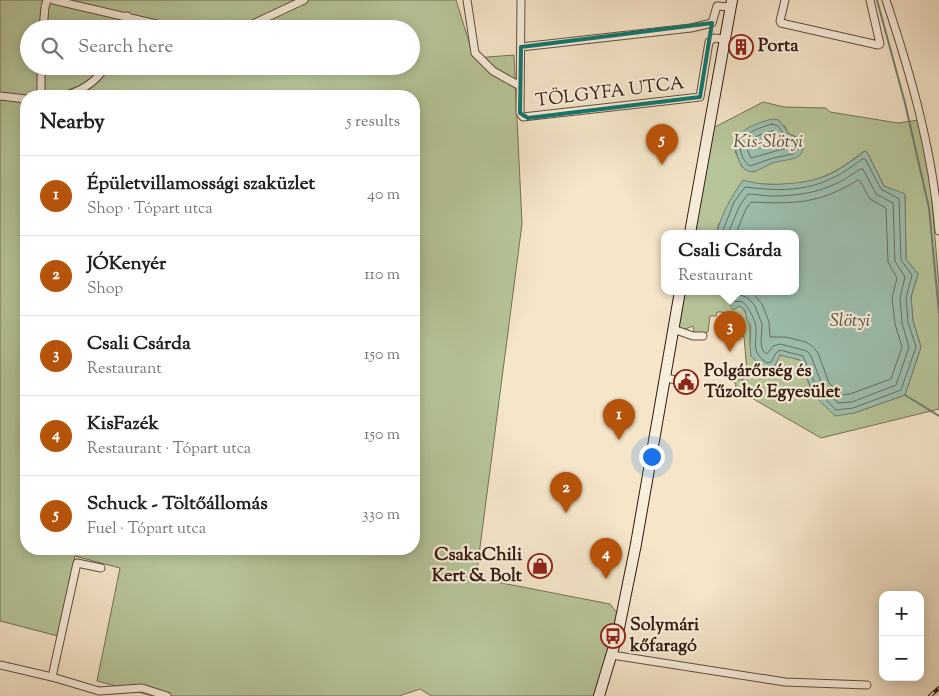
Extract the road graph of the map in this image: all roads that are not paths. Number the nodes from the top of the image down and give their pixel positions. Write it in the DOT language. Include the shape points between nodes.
graph roads {
  1 [pos="48,0"];
  2 [pos="53,0"];
  3 [pos="304,0"];
  4 [pos="467,0"];
  5 [pos="521,0"];
  6 [pos="785,0"];
  7 [pos="870,0"];
  8 [pos="886,0"];
  9 [pos="731,4"];
  10 [pos="126,16"];
  11 [pos="44,20"];
  12 [pos="126,20"];
  13 [pos="142,20"];
  14 [pos="261,20"];
  15 [pos="712,24"];
  16 [pos="724,39"];
  17 [pos="709,42"];
  18 [pos="521,47"];
  19 [pos="41,75"];
  20 [pos="100,75"];
  21 [pos="520,86"];
  22 [pos="41,90"];
  23 [pos="79,90"];
  24 [pos="0,96"];
  25 [pos="20,98"];
  26 [pos="691,230"];
  27 [pos="939,231"];
  28 [pos="679,295"];
  29 [pos="673,329"];
  30 [pos="703,336"];
  31 [pos="665,378"];
  32 [pos="683,381"];
  33 [pos="101,568"];
  34 [pos="612,655"];
  35 [pos="0,665"];
  36 [pos="52,677"];
  37 [pos="867,685"];
  38 [pos="167,696"];
  39 [pos="599,696"];
  1 -- 11 [label="street"];
  2 -- 10 [label="street"];
  3 -- 14 [label="street"];
  4 -- 21 [label="street" via="475,53 492,71"];
  5 -- 18 [label="street"];
  6 -- 7 [label="street" via="781,23 878,45"];
  8 -- 27 [label="street" via="922,122"];
  9 -- 15 [label="street" via="717,6"];
  9 -- 16 [label="main road"];
  10 -- 12 [label="street"];
  10 -- 13 [label="street"];
  15 -- 17 [label="street"];
  15 -- 18 [label="street"];
  16 -- 17 [label="street" via="714,38"];
  16 -- 26 [label="main road"];
  17 -- 21 [label="street, TÖLGYFA UTCA" via="700,97 523,117 520,113"];
  18 -- 21 [label="street"];
  19 -- 22 [label="street"];
  20 -- 23 [label="street"];
  24 -- 25 [label="street"];
  28 -- 29 [label="main road"];
  29 -- 30 [label="street"];
  29 -- 31 [label="main road"];
  31 -- 32 [label="street"];
  31 -- 34 [label="main road" via="636,544"];
  33 -- 36 [label="street" via="78,563"];
  34 -- 37 [label="street" via="785,682"];
  34 -- 39 [label="main road"];
  35 -- 36 [label="street"];
  36 -- 38 [label="street" via="99,692 142,688"];
}
